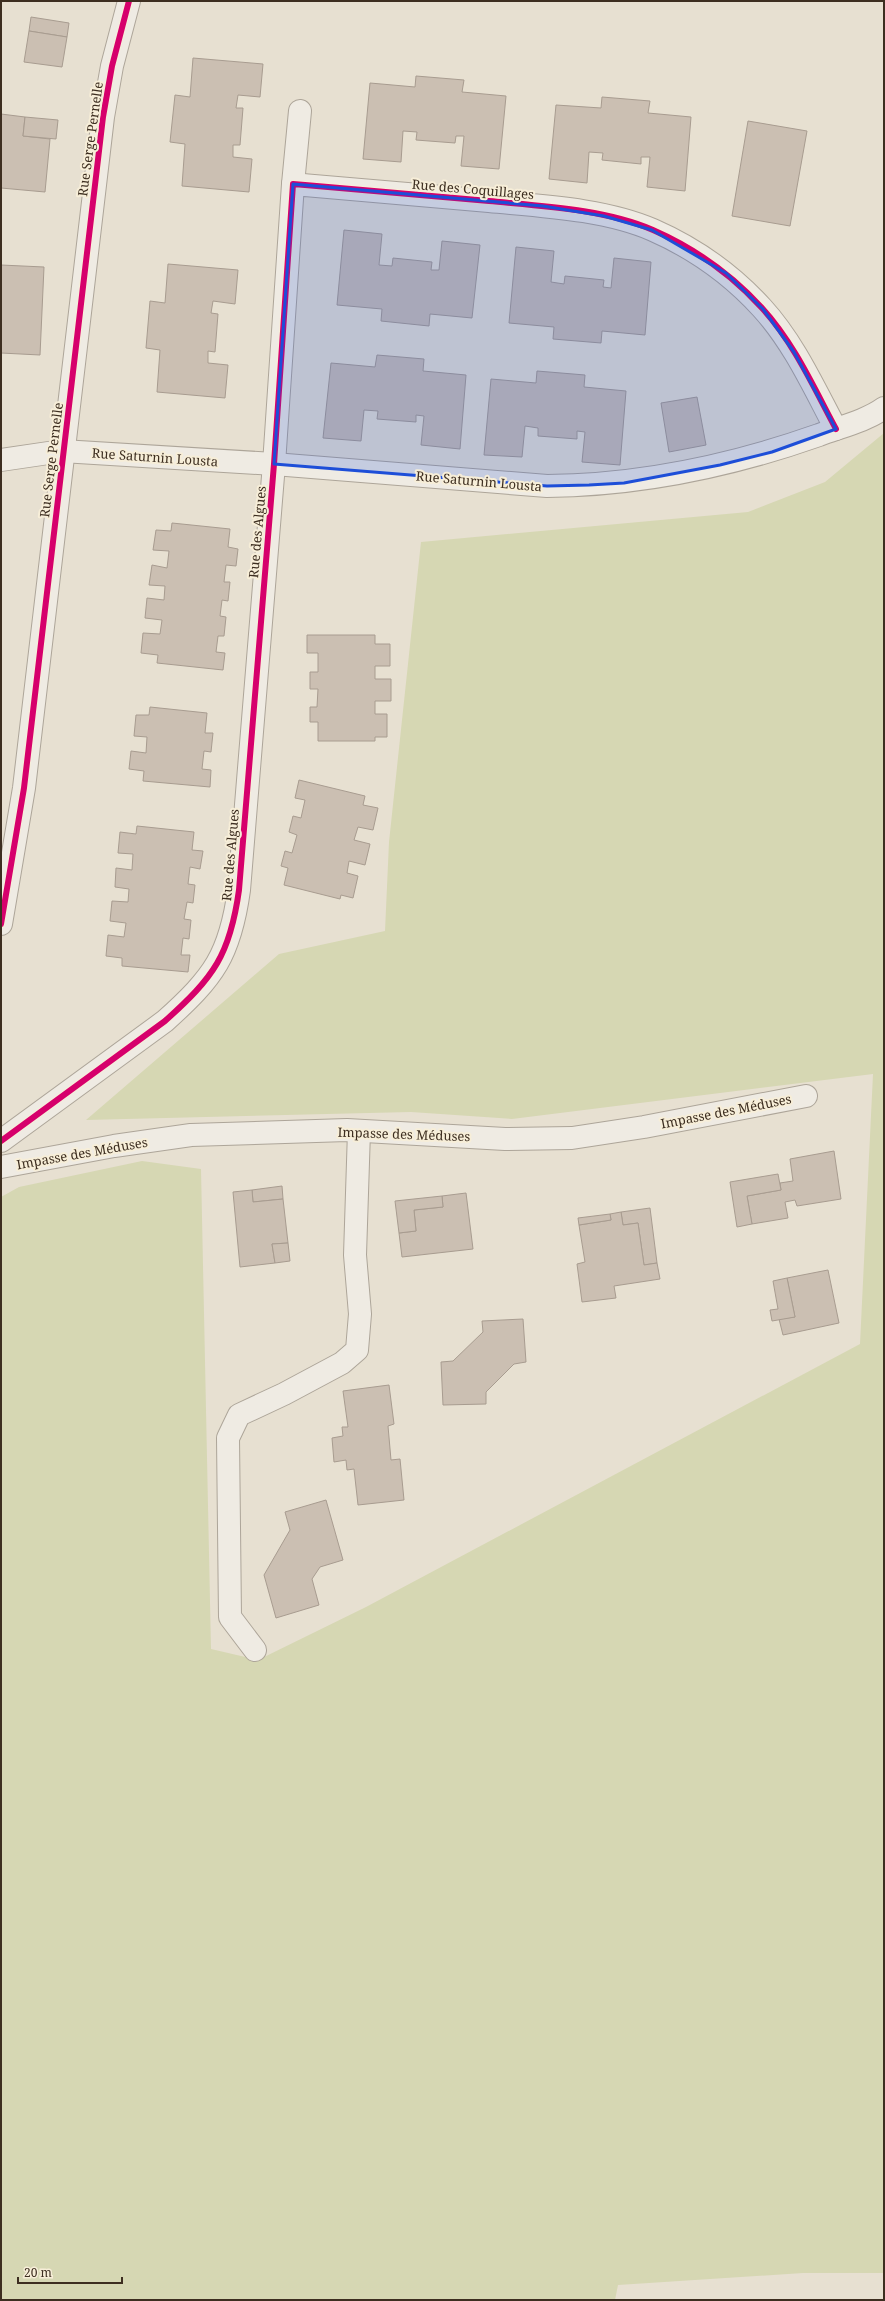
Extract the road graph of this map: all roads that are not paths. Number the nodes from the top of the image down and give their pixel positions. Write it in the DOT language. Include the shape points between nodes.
graph roads {
  1 [pos="129,1"];
  2 [pos="300,111"];
  3 [pos="293,184"];
  4 [pos="884,408"];
  5 [pos="836,429"];
  6 [pos="62,451"];
  7 [pos="1,460"];
  8 [pos="274,464"];
  9 [pos="1,924"];
  10 [pos="806,1096"];
  11 [pos="359,1131"];
  12 [pos="1,1141"];
  13 [pos="1,1167"];
  14 [pos="255,1650"];
  1 -- 6 [label="street, Rue Serge Pernelle" via="112,66 103,117"];
  2 -- 3 [label="street"];
  3 -- 5 [label="street, Rue des Coquillages" via="543,206 604,216 652,230 690,249 726,273 763,309 794,352"];
  3 -- 8 [label="street"];
  4 -- 5 [label="street, Rue Saturnin Lousta"];
  5 -- 8 [label="street, Rue Saturnin Lousta" via="772,452 720,465 589,486 547,486"];
  6 -- 7 [label="street, Rue Saturnin Lousta"];
  6 -- 8 [label="street, Rue Saturnin Lousta"];
  6 -- 9 [label="street, Rue Serge Pernelle" via="24,788"];
  8 -- 12 [label="street, Rue des Algues" via="239,890 234,924 226,949 211,975 166,1021"];
  10 -- 11 [label="street, Impasse des Méduses" via="572,1138 505,1139"];
  11 -- 13 [label="street, Impasse des Méduses" via="191,1135"];
  11 -- 14 [label="street" via="355,1255 360,1314 357,1350 335,1366 239,1415 228,1438 230,1616"];
}
